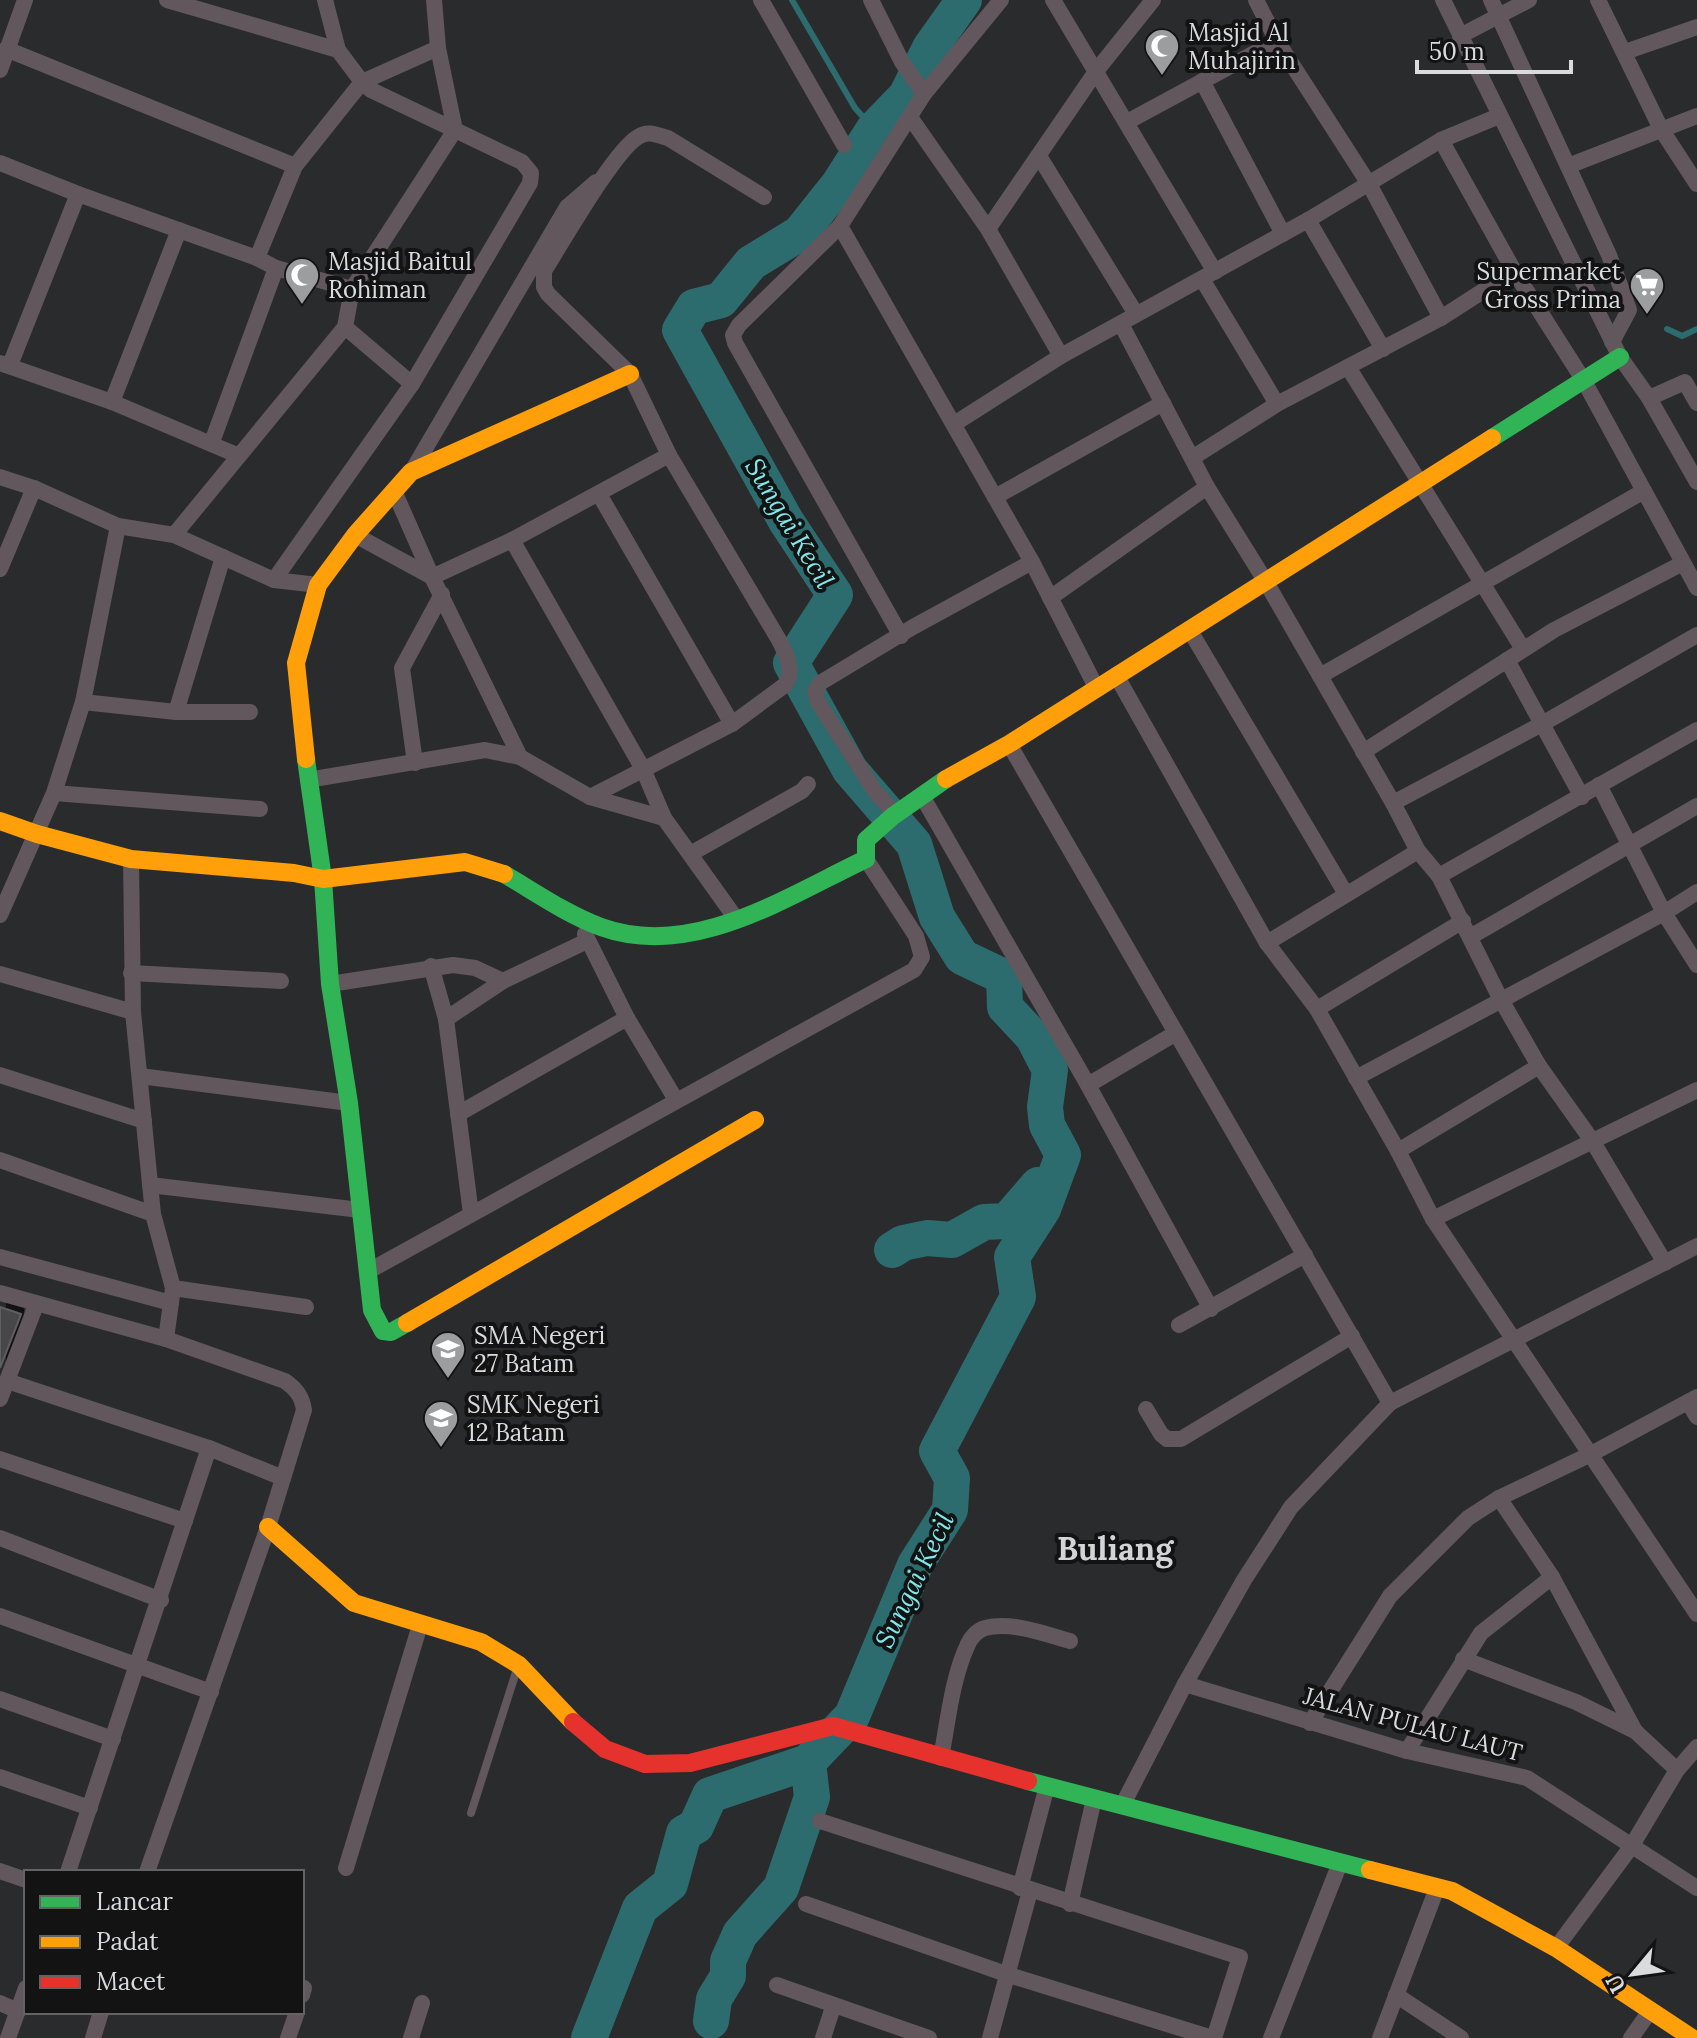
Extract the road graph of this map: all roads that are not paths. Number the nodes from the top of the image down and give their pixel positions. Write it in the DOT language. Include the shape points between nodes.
graph roads {
  1 [pos="25,0"];
  2 [pos="167,0"];
  3 [pos="325,0"];
  4 [pos="434,0"];
  5 [pos="761,0"];
  6 [pos="871,0"];
  7 [pos="1001,0"];
  8 [pos="1053,0"];
  9 [pos="1153,0"];
  10 [pos="1256,0"];
  11 [pos="1443,0"];
  12 [pos="1529,0"];
  13 [pos="1598,0"];
  14 [pos="1494,8"];
  15 [pos="1697,27"];
  16 [pos="1460,36"];
  17 [pos="1277,41"];
  18 [pos="438,48"];
  19 [pos="6,49"];
  20 [pos="338,50"];
  21 [pos="1625,52"];
  22 [pos="0,70"];
  23 [pos="1097,70"];
  24 [pos="1202,81"];
  25 [pos="362,82"];
  26 [pos="920,89"];
  27 [pos="1499,116"];
  28 [pos="1697,116"];
  29 [pos="910,117"];
  30 [pos="1127,122"];
  31 [pos="1661,129"];
  32 [pos="455,130"];
  33 [pos="1441,140"];
  34 [pos="844,145"];
  35 [pos="1039,156"];
  36 [pos="0,163"];
  37 [pos="295,166"];
  38 [pos="1568,166"];
  39 [pos="611,168"];
  40 [pos="1369,184"];
  41 [pos="1697,184"];
  42 [pos="78,194"];
  43 [pos="764,197"];
  44 [pos="1308,220"];
  45 [pos="840,226"];
  46 [pos="988,229"];
  47 [pos="179,230"];
  48 [pos="1283,234"];
  49 [pos="257,258"];
  50 [pos="276,268"];
  51 [pos="1514,271"];
  52 [pos="1208,276"];
  53 [pos="352,289"];
  54 [pos="1136,314"];
  55 [pos="1441,318"];
  56 [pos="1121,324"];
  57 [pos="345,327"];
  58 [pos="1383,349"];
  59 [pos="1616,350"];
  60 [pos="1061,356"];
  61 [pos="5,364"];
  62 [pos="1348,367"];
  63 [pos="630,374"];
  64 [pos="1691,379"];
  65 [pos="1584,381"];
  66 [pos="412,384"];
  67 [pos="1649,398"];
  68 [pos="112,402"];
  69 [pos="1163,403"];
  70 [pos="1697,403"];
  71 [pos="1277,404"];
  72 [pos="954,424"];
  73 [pos="212,442"];
  74 [pos="237,455"];
  75 [pos="669,455"];
  76 [pos="1192,458"];
  77 [pos="411,472"];
  78 [pos="0,477"];
  79 [pos="1420,482"];
  80 [pos="1697,482"];
  81 [pos="1207,487"];
  82 [pos="34,488"];
  83 [pos="394,491"];
  84 [pos="1644,491"];
  85 [pos="599,494"];
  86 [pos="995,497"];
  87 [pos="118,526"];
  88 [pos="174,535"];
  89 [pos="355,535"];
  90 [pos="512,540"];
  91 [pos="223,557"];
  92 [pos="1032,562"];
  93 [pos="1683,563"];
  94 [pos="0,569"];
  95 [pos="432,577"];
  96 [pos="274,580"];
  97 [pos="1266,582"];
  98 [pos="1482,583"];
  99 [pos="318,585"];
  100 [pos="1697,588"];
  101 [pos="442,594"];
  102 [pos="1050,598"];
  103 [pos="1189,629"];
  104 [pos="1697,635"];
  105 [pos="901,636"];
  106 [pos="1523,649"];
  107 [pos="1507,660"];
  108 [pos="1116,675"];
  109 [pos="1320,676"];
  110 [pos="1096,687"];
  111 [pos="83,702"];
  112 [pos="176,712"];
  113 [pos="250,712"];
  114 [pos="732,724"];
  115 [pos="1542,724"];
  116 [pos="1697,730"];
  117 [pos="1009,744"];
  118 [pos="1363,752"];
  119 [pos="520,757"];
  120 [pos="415,763"];
  121 [pos="643,769"];
  122 [pos="308,780"];
  123 [pos="808,784"];
  124 [pos="1599,785"];
  125 [pos="54,793"];
  126 [pos="922,796"];
  127 [pos="590,797"];
  128 [pos="1582,797"];
  129 [pos="1393,803"];
  130 [pos="1697,806"];
  131 [pos="260,809"];
  132 [pos="895,815"];
  133 [pos="664,818"];
  134 [pos="0,821"];
  135 [pos="37,834"];
  136 [pos="1629,845"];
  137 [pos="866,850"];
  138 [pos="1418,851"];
  139 [pos="692,853"];
  140 [pos="131,859"];
  141 [pos="1439,876"];
  142 [pos="323,879"];
  143 [pos="1697,892"];
  144 [pos="1346,894"];
  145 [pos="1664,913"];
  146 [pos="0,915"];
  147 [pos="580,918"];
  148 [pos="737,920"];
  149 [pos="1467,929"];
  150 [pos="587,941"];
  151 [pos="1267,943"];
  152 [pos="1697,965"];
  153 [pos="431,966"];
  154 [pos="131,973"];
  155 [pos="0,974"];
  156 [pos="281,981"];
  157 [pos="503,981"];
  158 [pos="330,984"];
  159 [pos="1500,998"];
  160 [pos="1317,1009"];
  161 [pos="133,1012"];
  162 [pos="627,1018"];
  163 [pos="446,1019"];
  164 [pos="1176,1033"];
  165 [pos="1539,1066"];
  166 [pos="0,1075"];
  167 [pos="140,1076"];
  168 [pos="1356,1078"];
  169 [pos="1088,1085"];
  170 [pos="1697,1090"];
  171 [pos="676,1100"];
  172 [pos="349,1103"];
  173 [pos="458,1114"];
  174 [pos="755,1120"];
  175 [pos="144,1121"];
  176 [pos="1593,1142"];
  177 [pos="1398,1151"];
  178 [pos="0,1160"];
  179 [pos="150,1185"];
  180 [pos="360,1210"];
  181 [pos="153,1214"];
  182 [pos="471,1214"];
  183 [pos="1433,1219"];
  184 [pos="1697,1246"];
  185 [pos="1305,1255"];
  186 [pos="0,1257"];
  187 [pos="1665,1263"];
  188 [pos="367,1272"];
  189 [pos="0,1293"];
  190 [pos="172,1301"];
  191 [pos="36,1305"];
  192 [pos="306,1307"];
  193 [pos="1211,1309"];
  194 [pos="1179,1325"];
  195 [pos="166,1336"];
  196 [pos="1352,1336"];
  197 [pos="1513,1339"];
  198 [pos="7,1381"];
  199 [pos="0,1399"];
  200 [pos="1390,1403"];
  201 [pos="1694,1406"];
  202 [pos="1146,1409"];
  203 [pos="209,1448"];
  204 [pos="1591,1454"];
  205 [pos="0,1459"];
  206 [pos="283,1478"];
  207 [pos="1499,1498"];
  208 [pos="185,1521"];
  209 [pos="268,1527"];
  210 [pos="0,1538"];
  211 [pos="1552,1577"];
  212 [pos="161,1600"];
  213 [pos="1697,1614"];
  214 [pos="0,1616"];
  215 [pos="420,1625"];
  216 [pos="1070,1641"];
  217 [pos="1463,1659"];
  218 [pos="519,1665"];
  219 [pos="137,1667"];
  220 [pos="1185,1684"];
  221 [pos="211,1692"];
  222 [pos="0,1699"];
  223 [pos="1310,1723"];
  224 [pos="1635,1731"];
  225 [pos="113,1739"];
  226 [pos="1697,1747"];
  227 [pos="1407,1751"];
  228 [pos="941,1758"];
  229 [pos="1677,1770"];
  230 [pos="0,1777"];
  231 [pos="1047,1786"];
  232 [pos="1094,1799"];
  233 [pos="1122,1806"];
  234 [pos="90,1808"];
  235 [pos="471,1813"];
  236 [pos="820,1821"];
  237 [pos="1631,1847"];
  238 [pos="1340,1863"];
  239 [pos="346,1868"];
  240 [pos="69,1870"];
  241 [pos="148,1870"];
  242 [pos="0,1871"];
  243 [pos="24,1879"];
  244 [pos="1437,1888"];
  245 [pos="1697,1888"];
  246 [pos="1025,1889"];
  247 [pos="806,1904"];
  248 [pos="1070,1904"];
  249 [pos="1556,1948"];
  250 [pos="1009,1975"];
  251 [pos="777,1985"];
  252 [pos="24,1994"];
  253 [pos="1396,1995"];
  254 [pos="0,2003"];
  255 [pos="422,2003"];
  256 [pos="833,2007"];
  257 [pos="18,2011"];
  258 [pos="1650,2011"];
  259 [pos="100,2014"];
  260 [pos="296,2014"];
  261 [pos="8,2038"];
  262 [pos="93,2038"];
  263 [pos="288,2038"];
  264 [pos="411,2038"];
  265 [pos="823,2038"];
  266 [pos="929,2038"];
  267 [pos="990,2038"];
  268 [pos="1213,2038"];
  269 [pos="1271,2038"];
  270 [pos="1380,2038"];
  271 [pos="1461,2038"];
  272 [pos="1631,2038"];
  273 [pos="1692,2038"];
  1 -- 19 [label="street"];
  2 -- 20 [label="street"];
  3 -- 20 [label="street"];
  4 -- 18 [label="street"];
  5 -- 34 [label="street"];
  6 -- 26 [label="street"];
  7 -- 26 [label="street"];
  8 -- 23 [label="street"];
  9 -- 23 [label="street"];
  10 -- 17 [label="street"];
  11 -- 16 [label="street"];
  12 -- 14 [label="street"];
  13 -- 21 [label="street"];
  14 -- 16 [label="street"];
  14 -- 38 [label="street"];
  15 -- 21 [label="street"];
  16 -- 27 [label="street"];
  17 -- 24 [label="street"];
  17 -- 40 [label="street"];
  18 -- 25 [label="street"];
  18 -- 32 [label="street"];
  19 -- 22 [label="street"];
  19 -- 37 [label="street"];
  20 -- 25 [label="street"];
  21 -- 31 [label="street"];
  23 -- 30 [label="street"];
  23 -- 35 [label="street"];
  24 -- 30 [label="street"];
  24 -- 48 [label="street"];
  25 -- 32 [label="street"];
  25 -- 37 [label="street"];
  26 -- 29 [label="street"];
  27 -- 33 [label="street"];
  27 -- 59 [label="street"];
  28 -- 31 [label="street"];
  29 -- 45 [label="street"];
  29 -- 46 [label="street"];
  30 -- 52 [label="street"];
  31 -- 38 [label="street"];
  31 -- 41 [label="street"];
  32 -- 53 [label="street"];
  32 -- 66 [label="street" via="522,162 531,173 530,183"];
  33 -- 40 [label="street"];
  33 -- 51 [label="street"];
  35 -- 46 [label="street"];
  35 -- 54 [label="street"];
  36 -- 42 [label="street"];
  37 -- 49 [label="street"];
  38 -- 59 [label="street" via="1629,310"];
  39 -- 43 [label="street" via="637,137 652,133"];
  39 -- 63 [label="street" via="543,279 548,294"];
  39 -- 77 [label="street" via="567,207"];
  40 -- 44 [label="street"];
  40 -- 55 [label="street"];
  42 -- 47 [label="street"];
  42 -- 61 [label="street"];
  44 -- 48 [label="street"];
  44 -- 58 [label="street"];
  45 -- 72 [label="street"];
  45 -- 105 [label="street" via="733,335"];
  46 -- 60 [label="street"];
  47 -- 49 [label="street"];
  47 -- 68 [label="street"];
  48 -- 52 [label="street"];
  49 -- 50 [label="street"];
  50 -- 53 [label="street"];
  50 -- 73 [label="street"];
  51 -- 55 [label="street"];
  51 -- 65 [label="street"];
  52 -- 54 [label="street"];
  52 -- 71 [label="street"];
  53 -- 57 [label="street"];
  54 -- 56 [label="street"];
  55 -- 58 [label="street"];
  56 -- 60 [label="street"];
  56 -- 69 [label="street"];
  57 -- 66 [label="street"];
  57 -- 74 [label="street"];
  58 -- 62 [label="street"];
  59 -- 65 [label="street"];
  59 -- 67 [label="street"];
  60 -- 72 [label="street"];
  61 -- 68 [label="street"];
  62 -- 71 [label="street"];
  62 -- 79 [label="street"];
  63 -- 75 [label="street"];
  63 -- 77 [label="street"];
  64 -- 67 [label="street"];
  64 -- 70 [label="street"];
  65 -- 79 [label="street"];
  65 -- 84 [label="street"];
  66 -- 96 [label="street"];
  67 -- 80 [label="street"];
  68 -- 73 [label="street"];
  69 -- 76 [label="street"];
  69 -- 86 [label="street"];
  71 -- 76 [label="street"];
  72 -- 86 [label="street"];
  73 -- 74 [label="street"];
  74 -- 88 [label="street"];
  75 -- 85 [label="street"];
  75 -- 114 [label="street" via="789,663 785,685"];
  76 -- 81 [label="street"];
  77 -- 83 [label="street"];
  78 -- 82 [label="street"];
  79 -- 97 [label="street"];
  79 -- 98 [label="street"];
  81 -- 97 [label="street"];
  81 -- 102 [label="street"];
  82 -- 87 [label="street"];
  82 -- 94 [label="street"];
  83 -- 89 [label="street"];
  83 -- 95 [label="street"];
  84 -- 93 [label="street"];
  84 -- 98 [label="street"];
  85 -- 90 [label="street"];
  85 -- 114 [label="street"];
  86 -- 92 [label="street"];
  87 -- 88 [label="street"];
  87 -- 111 [label="street"];
  88 -- 91 [label="street"];
  89 -- 95 [label="street"];
  89 -- 99 [label="street"];
  90 -- 95 [label="street"];
  90 -- 121 [label="street"];
  91 -- 96 [label="street"];
  91 -- 112 [label="street"];
  92 -- 102 [label="street"];
  92 -- 105 [label="street"];
  93 -- 100 [label="street"];
  93 -- 106 [label="street"];
  95 -- 101 [label="street"];
  96 -- 99 [label="street"];
  97 -- 103 [label="street"];
  97 -- 109 [label="street"];
  98 -- 106 [label="street"];
  98 -- 109 [label="street"];
  99 -- 122 [label="street" via="296,663"];
  101 -- 119 [label="street"];
  101 -- 120 [label="street" via="402,668"];
  102 -- 110 [label="street"];
  103 -- 108 [label="street"];
  103 -- 144 [label="street"];
  104 -- 115 [label="street"];
  105 -- 132 [label="street" via="820,683 815,692"];
  106 -- 107 [label="street"];
  107 -- 115 [label="street"];
  107 -- 118 [label="street"];
  108 -- 110 [label="street"];
  108 -- 151 [label="street"];
  109 -- 118 [label="street"];
  110 -- 117 [label="street"];
  111 -- 112 [label="street"];
  111 -- 125 [label="street"];
  112 -- 113 [label="street"];
  114 -- 121 [label="street"];
  115 -- 128 [label="street"];
  115 -- 129 [label="street"];
  116 -- 124 [label="street"];
  117 -- 126 [label="street"];
  117 -- 164 [label="street"];
  118 -- 129 [label="street"];
  119 -- 120 [label="street" via="485,750"];
  119 -- 127 [label="street"];
  120 -- 122 [label="street"];
  121 -- 127 [label="street"];
  121 -- 133 [label="street"];
  122 -- 142 [label="street"];
  123 -- 139 [label="street"];
  124 -- 128 [label="street"];
  124 -- 136 [label="street"];
  125 -- 131 [label="street"];
  125 -- 135 [label="street"];
  126 -- 132 [label="street"];
  126 -- 169 [label="street"];
  127 -- 133 [label="street"];
  128 -- 141 [label="street"];
  129 -- 138 [label="street"];
  130 -- 136 [label="street"];
  132 -- 137 [label="street"];
  133 -- 139 [label="street"];
  134 -- 135 [label="street"];
  135 -- 140 [label="street"];
  135 -- 146 [label="street"];
  136 -- 145 [label="street"];
  136 -- 149 [label="street"];
  137 -- 148 [label="street"];
  137 -- 171 [label="street" via="916,936 919,965"];
  138 -- 141 [label="street"];
  138 -- 144 [label="street"];
  139 -- 148 [label="street"];
  140 -- 142 [label="street"];
  140 -- 154 [label="street"];
  141 -- 149 [label="street"];
  142 -- 147 [label="street" via="465,862 501,873"];
  142 -- 158 [label="street"];
  143 -- 145 [label="street"];
  144 -- 151 [label="street"];
  145 -- 152 [label="street"];
  145 -- 159 [label="street"];
  147 -- 148 [label="street" via="641,935 690,934"];
  147 -- 150 [label="street"];
  149 -- 159 [label="street"];
  149 -- 160 [label="street"];
  150 -- 157 [label="street"];
  150 -- 162 [label="street"];
  151 -- 160 [label="street"];
  153 -- 157 [label="street" via="475,968"];
  153 -- 158 [label="street"];
  153 -- 163 [label="street"];
  154 -- 156 [label="street"];
  154 -- 161 [label="street"];
  155 -- 161 [label="street"];
  157 -- 163 [label="street"];
  158 -- 172 [label="street"];
  159 -- 165 [label="street"];
  159 -- 168 [label="street"];
  160 -- 168 [label="street"];
  161 -- 167 [label="street"];
  162 -- 171 [label="street"];
  162 -- 173 [label="street"];
  163 -- 173 [label="street"];
  164 -- 169 [label="street"];
  164 -- 185 [label="street"];
  165 -- 176 [label="street"];
  165 -- 177 [label="street"];
  166 -- 175 [label="street"];
  167 -- 172 [label="street"];
  167 -- 175 [label="street"];
  168 -- 177 [label="street"];
  169 -- 193 [label="street"];
  170 -- 176 [label="street"];
  171 -- 182 [label="street"];
  172 -- 180 [label="street"];
  173 -- 182 [label="street"];
  174 -- 188 [label="street" via="391,1332 383,1331 372,1310"];
  175 -- 179 [label="street"];
  176 -- 183 [label="street"];
  176 -- 187 [label="street"];
  177 -- 183 [label="street"];
  178 -- 181 [label="street"];
  179 -- 180 [label="street"];
  179 -- 181 [label="street"];
  180 -- 188 [label="street"];
  181 -- 190 [label="street"];
  182 -- 188 [label="street"];
  183 -- 197 [label="street"];
  184 -- 187 [label="street"];
  185 -- 193 [label="street"];
  185 -- 196 [label="street"];
  186 -- 190 [label="street"];
  187 -- 197 [label="street"];
  189 -- 191 [label="street"];
  190 -- 192 [label="street"];
  190 -- 195 [label="street"];
  191 -- 195 [label="street"];
  191 -- 198 [label="street"];
  193 -- 194 [label="street"];
  195 -- 206 [label="street" via="285,1381 300,1394 304,1410"];
  196 -- 200 [label="street"];
  196 -- 202 [label="street" via="1181,1439 1161,1434"];
  197 -- 200 [label="street"];
  197 -- 204 [label="street"];
  198 -- 199 [label="street"];
  198 -- 203 [label="street"];
  200 -- 220 [label="street" via="1291,1507"];
  201 -- 204 [label="street"];
  203 -- 206 [label="street"];
  203 -- 208 [label="street"];
  204 -- 207 [label="street"];
  204 -- 213 [label="street"];
  205 -- 208 [label="street"];
  206 -- 209 [label="street"];
  207 -- 211 [label="street"];
  207 -- 223 [label="street" via="1468,1518 1390,1596"];
  208 -- 212 [label="street"];
  209 -- 215 [label="street" via="354,1603"];
  209 -- 221 [label="street"];
  210 -- 212 [label="street"];
  211 -- 217 [label="street" via="1488,1626"];
  211 -- 224 [label="street"];
  212 -- 219 [label="street"];
  214 -- 219 [label="street"];
  215 -- 218 [label="street" via="481,1642"];
  215 -- 239 [label="street"];
  216 -- 228 [label="street" via="1002,1626 983,1628 973,1636"];
  217 -- 224 [label="street"];
  217 -- 227 [label="street"];
  218 -- 228 [label="street" via="605,1749 645,1764 690,1763 833,1726"];
  218 -- 235 [label="lane"];
  219 -- 221 [label="street"];
  219 -- 225 [label="street"];
  220 -- 223 [label="street, JALAN PULAU LAUT"];
  220 -- 233 [label="street"];
  221 -- 241 [label="street"];
  222 -- 225 [label="street"];
  223 -- 227 [label="street, JALAN PULAU LAUT"];
  224 -- 229 [label="street"];
  225 -- 234 [label="street"];
  226 -- 229 [label="street"];
  227 -- 237 [label="street, JALAN PULAU LAUT" via="1527,1778"];
  228 -- 231 [label="street"];
  229 -- 237 [label="street"];
  230 -- 234 [label="street"];
  231 -- 232 [label="street"];
  231 -- 246 [label="street"];
  232 -- 233 [label="street"];
  232 -- 248 [label="street"];
  233 -- 238 [label="street"];
  234 -- 240 [label="street"];
  236 -- 246 [label="street"];
  237 -- 245 [label="street, JALAN PULAU LAUT"];
  237 -- 249 [label="street"];
  238 -- 244 [label="street"];
  238 -- 269 [label="street"];
  242 -- 243 [label="street"];
  244 -- 249 [label="street" via="1452,1891"];
  244 -- 253 [label="street"];
  246 -- 248 [label="street"];
  246 -- 250 [label="street"];
  247 -- 250 [label="street"];
  248 -- 268 [label="street" via="1240,1957"];
  249 -- 258 [label="street"];
  250 -- 267 [label="street"];
  250 -- 268 [label="street"];
  251 -- 256 [label="street"];
  252 -- 257 [label="street"];
  253 -- 270 [label="street"];
  253 -- 271 [label="street"];
  254 -- 257 [label="street"];
  255 -- 264 [label="street"];
  256 -- 265 [label="street"];
  256 -- 266 [label="street"];
  257 -- 261 [label="street"];
  258 -- 272 [label="street"];
  258 -- 273 [label="street"];
  259 -- 262 [label="street"];
  260 -- 263 [label="street"];
}
